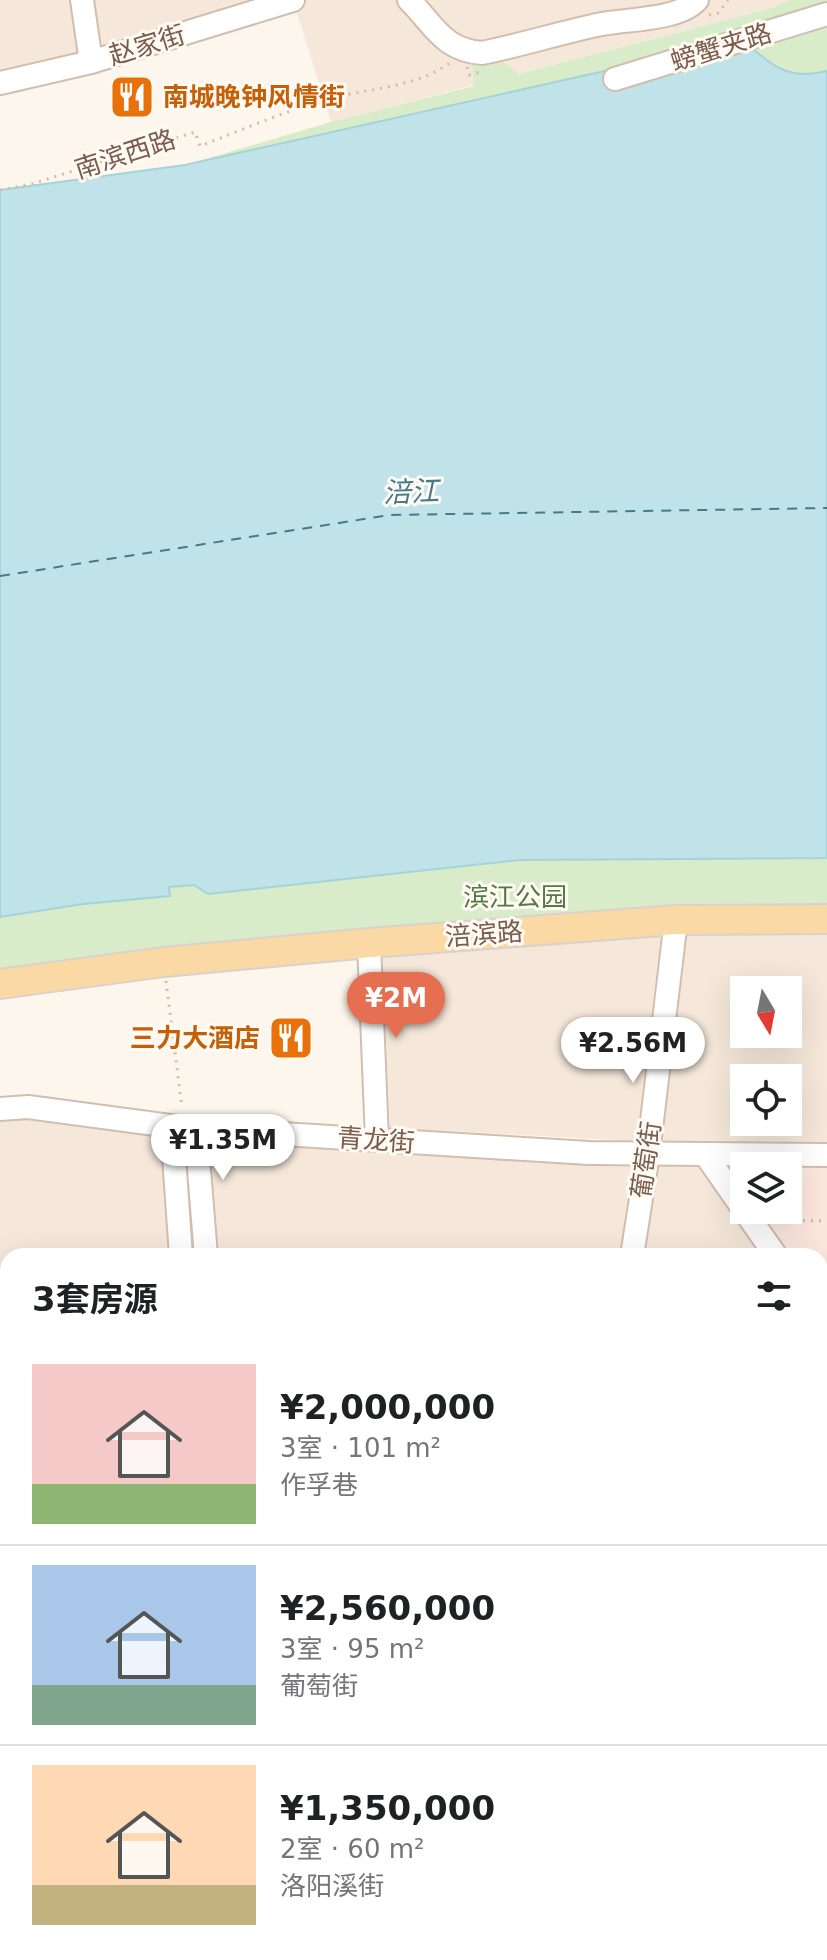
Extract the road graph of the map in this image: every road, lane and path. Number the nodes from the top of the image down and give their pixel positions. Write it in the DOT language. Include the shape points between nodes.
graph roads {
  1 [pos="82,0"];
  2 [pos="293,0"];
  3 [pos="409,0"];
  4 [pos="697,0"];
  5 [pos="827,14"];
  6 [pos="464,52"];
  7 [pos="91,62"];
  8 [pos="615,79"];
  9 [pos="0,83"];
  10 [pos="0,190"];
  11 [pos="827,919"];
  12 [pos="676,920"];
  13 [pos="369,943"];
  14 [pos="164,962"];
  15 [pos="0,984"];
  16 [pos="0,1109"];
  17 [pos="185,1128"];
  18 [pos="377,1140"];
  19 [pos="648,1154"];
  20 [pos="705,1154"];
  21 [pos="827,1155"];
  22 [pos="730,1190"];
  23 [pos="802,1220"];
  24 [pos="827,1221"];
  25 [pos="754,1224"];
  26 [pos="180,1248"];
  27 [pos="205,1248"];
  28 [pos="633,1248"];
  29 [pos="770,1248"];
  1 -- 7 [label="street"];
  2 -- 7 [label="street, 赵家街"];
  3 -- 6 [label="street" via="437,35"];
  4 -- 6 [label="street" via="652,18 603,24 482,53"];
  5 -- 8 [label="street, 螃蟹夹路"];
  6 -- 10 [label="path, 南滨西路" via="425,75 325,100 200,146 195,132"];
  7 -- 9 [label="street, 赵家街"];
  11 -- 12 [label="main road, 涪滨路"];
  12 -- 13 [label="main road, 涪滨路"];
  12 -- 19 [label="street, 葡萄街"];
  13 -- 14 [label="main road, 涪滨路"];
  13 -- 18 [label="street"];
  14 -- 15 [label="main road, 涪滨路"];
  14 -- 17 [label="path"];
  16 -- 17 [label="street, 青龙街" via="28,1107"];
  17 -- 18 [label="street, 青龙街"];
  17 -- 26 [label="street" via="173,1142"];
  17 -- 27 [label="street" via="197,1145"];
  18 -- 19 [label="street, 青龙街"];
  19 -- 20 [label="street, 青龙街"];
  19 -- 28 [label="street, 葡萄街"];
  20 -- 21 [label="street, 青龙街"];
  20 -- 22 [label="street"];
  23 -- 24 [label="path"];
  25 -- 29 [label="street"];
}
